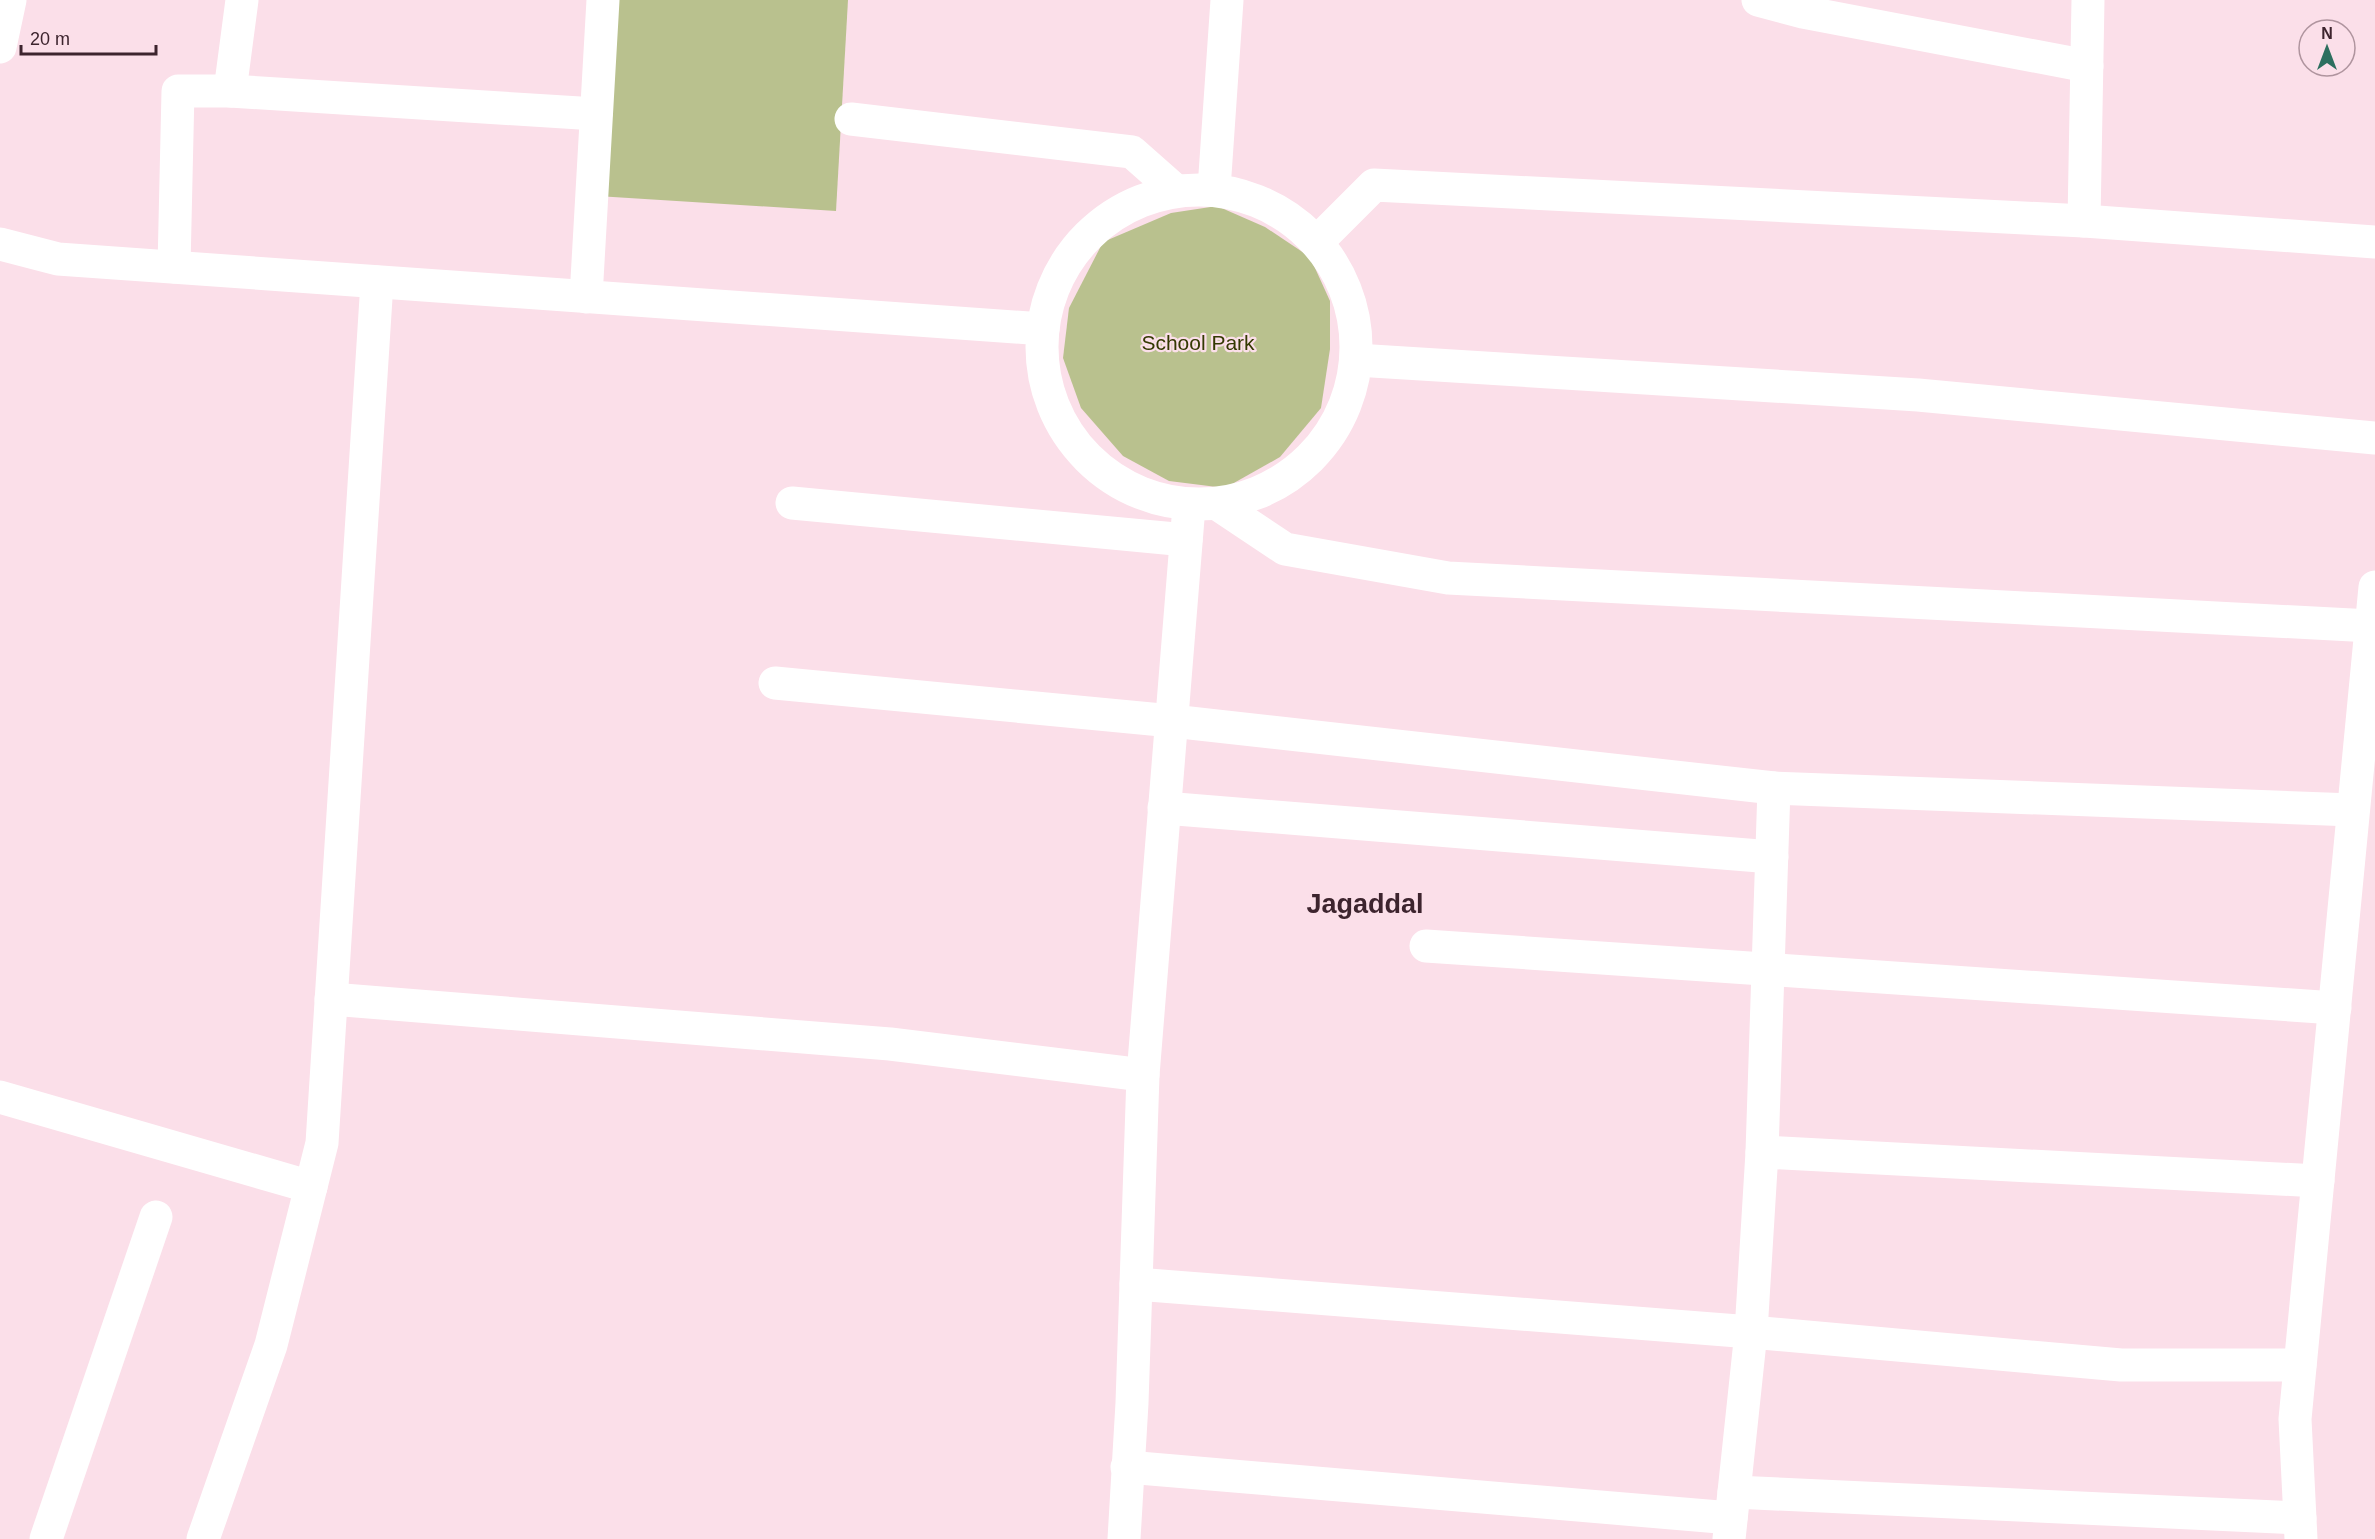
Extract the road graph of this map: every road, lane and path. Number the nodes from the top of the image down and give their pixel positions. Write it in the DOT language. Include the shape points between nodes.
graph roads {
  1 [pos="10,0"];
  2 [pos="242,0"];
  3 [pos="603,0"];
  4 [pos="1227,0"];
  5 [pos="2088,0"];
  6 [pos="1770,2"];
  7 [pos="0,47"];
  8 [pos="2086,66"];
  9 [pos="230,91"];
  10 [pos="596,114"];
  11 [pos="851,120"];
  12 [pos="1214,189"];
  13 [pos="1175,190"];
  14 [pos="2084,221"];
  15 [pos="1318,242"];
  16 [pos="2375,242"];
  17 [pos="0,244"];
  18 [pos="174,267"];
  19 [pos="377,282"];
  20 [pos="586,297"];
  21 [pos="1043,328"];
  22 [pos="1356,360"];
  23 [pos="2375,438"];
  24 [pos="792,503"];
  25 [pos="1204,505"];
  26 [pos="1186,540"];
  27 [pos="2375,587"];
  28 [pos="2371,626"];
  29 [pos="775,683"];
  30 [pos="1172,721"];
  31 [pos="1773,788"];
  32 [pos="1164,808"];
  33 [pos="2353,810"];
  34 [pos="1772,857"];
  35 [pos="1426,946"];
  36 [pos="1770,968"];
  37 [pos="331,999"];
  38 [pos="2335,1008"];
  39 [pos="1143,1075"];
  40 [pos="0,1097"];
  41 [pos="1762,1152"];
  42 [pos="2318,1181"];
  43 [pos="311,1187"];
  44 [pos="156,1217"];
  45 [pos="1136,1284"];
  46 [pos="1751,1332"];
  47 [pos="2300,1365"];
  48 [pos="1127,1467"];
  49 [pos="1732,1516"];
  50 [pos="2300,1528"];
  51 [pos="46,1539"];
  52 [pos="203,1539"];
  53 [pos="1124,1539"];
  1 -- 7 [label="street"];
  2 -- 9 [label="street"];
  3 -- 10 [label="street"];
  4 -- 12 [label="street"];
  5 -- 8 [label="street"];
  6 -- 8 [label="street"];
  8 -- 14 [label="street"];
  9 -- 10 [label="street"];
  9 -- 18 [label="street" via="178,91"];
  10 -- 20 [label="street"];
  11 -- 13 [label="street" via="1132,152"];
  12 -- 13 [label="street"];
  12 -- 15 [label="street" via="1274,207"];
  13 -- 21 [label="street" via="1122,208 1078,244 1050,291"];
  14 -- 15 [label="street" via="1374,185"];
  14 -- 16 [label="street"];
  15 -- 22 [label="street" via="1347,288 1358,343"];
  17 -- 18 [label="street" via="58,259"];
  18 -- 19 [label="street"];
  19 -- 20 [label="street"];
  19 -- 37 [label="street"];
  20 -- 21 [label="street"];
  21 -- 25 [label="street" via="1046,391 1080,453 1137,493"];
  22 -- 23 [label="street" via="1918,395"];
  22 -- 25 [label="street" via="1352,393 1318,452 1266,491"];
  24 -- 26 [label="street"];
  25 -- 26 [label="street"];
  25 -- 28 [label="street" via="1285,549 1448,579"];
  26 -- 30 [label="street"];
  27 -- 28 [label="street"];
  28 -- 33 [label="street"];
  29 -- 30 [label="street"];
  30 -- 31 [label="street"];
  30 -- 32 [label="street"];
  31 -- 33 [label="street"];
  31 -- 34 [label="street"];
  32 -- 34 [label="street"];
  32 -- 39 [label="street"];
  33 -- 38 [label="street"];
  34 -- 36 [label="street"];
  35 -- 36 [label="street"];
  36 -- 38 [label="street"];
  36 -- 41 [label="street"];
  37 -- 39 [label="street" via="890,1044"];
  37 -- 43 [label="street" via="322,1143"];
  38 -- 42 [label="street"];
  39 -- 45 [label="street"];
  40 -- 43 [label="street"];
  41 -- 42 [label="street"];
  41 -- 46 [label="street"];
  42 -- 47 [label="street"];
  43 -- 52 [label="street" via="271,1346"];
  44 -- 51 [label="street"];
  45 -- 46 [label="street"];
  45 -- 48 [label="street"];
  46 -- 47 [label="street" via="2121,1365"];
  46 -- 49 [label="street"];
  47 -- 50 [label="street" via="2295,1419"];
  48 -- 49 [label="street"];
  48 -- 53 [label="street"];
  49 -- 50 [label="street"];
}
